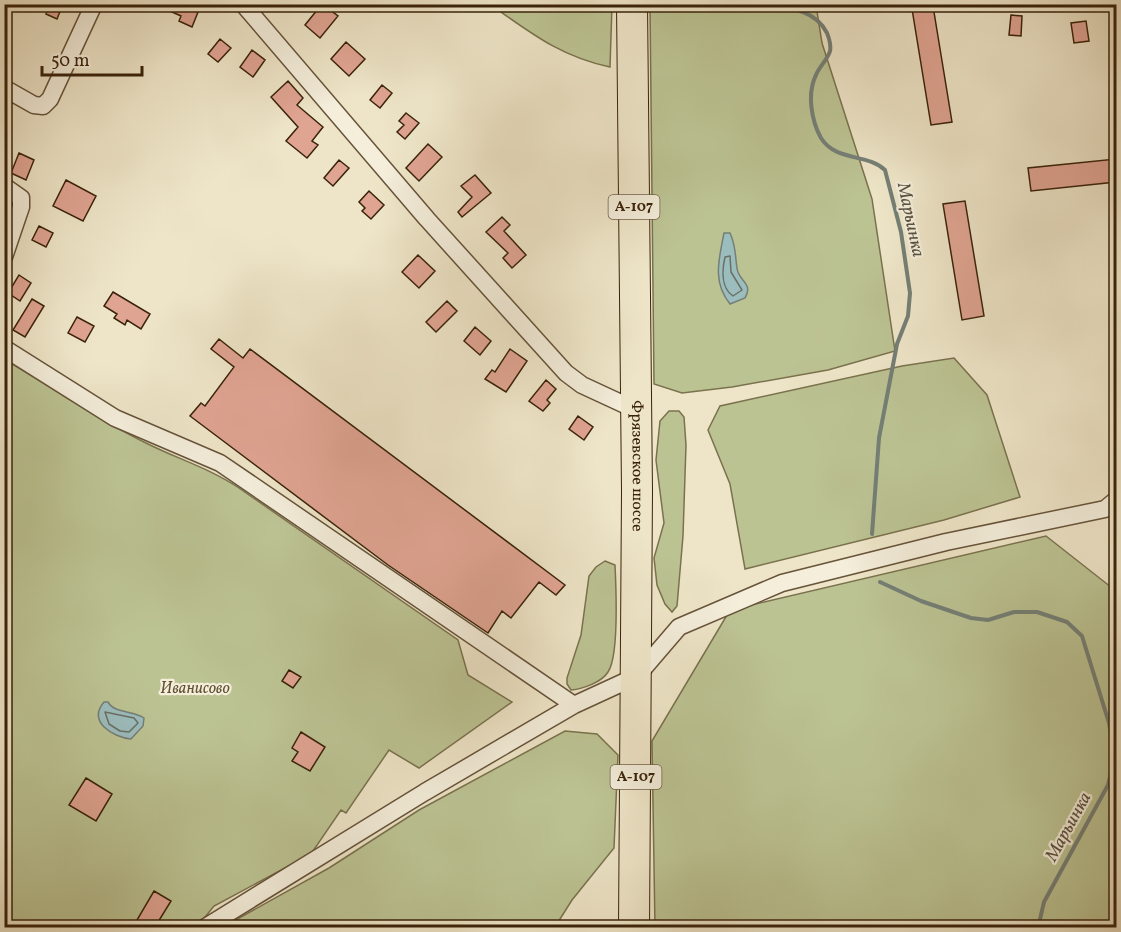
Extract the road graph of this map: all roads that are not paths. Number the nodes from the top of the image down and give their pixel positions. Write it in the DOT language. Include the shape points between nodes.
graph roads {
  1 [pos="94,4"];
  2 [pos="243,4"];
  3 [pos="632,4"];
  4 [pos="4,88"];
  5 [pos="4,186"];
  6 [pos="4,256"];
  7 [pos="4,348"];
  8 [pos="636,410"];
  9 [pos="1116,500"];
  10 [pos="637,676"];
  11 [pos="574,705"];
  12 [pos="204,927"];
  13 [pos="634,927"];
  1 -- 4 [label="street" via="50,99 43,106"];
  2 -- 8 [label="street" via="427,219 566,373 582,385"];
  3 -- 8 [label="highway, Фрязевское шоссе / А-107"];
  5 -- 6 [label="street" via="21,198 21,207"];
  7 -- 11 [label="street" via="115,418 220,463"];
  8 -- 10 [label="highway, Фрязевское шоссе / А-107"];
  9 -- 10 [label="street" via="1105,509 946,542 782,583 680,627"];
  10 -- 11 [label="street"];
  10 -- 13 [label="highway, Фрязевское шоссе / А-107"];
  11 -- 12 [label="street"];
}
